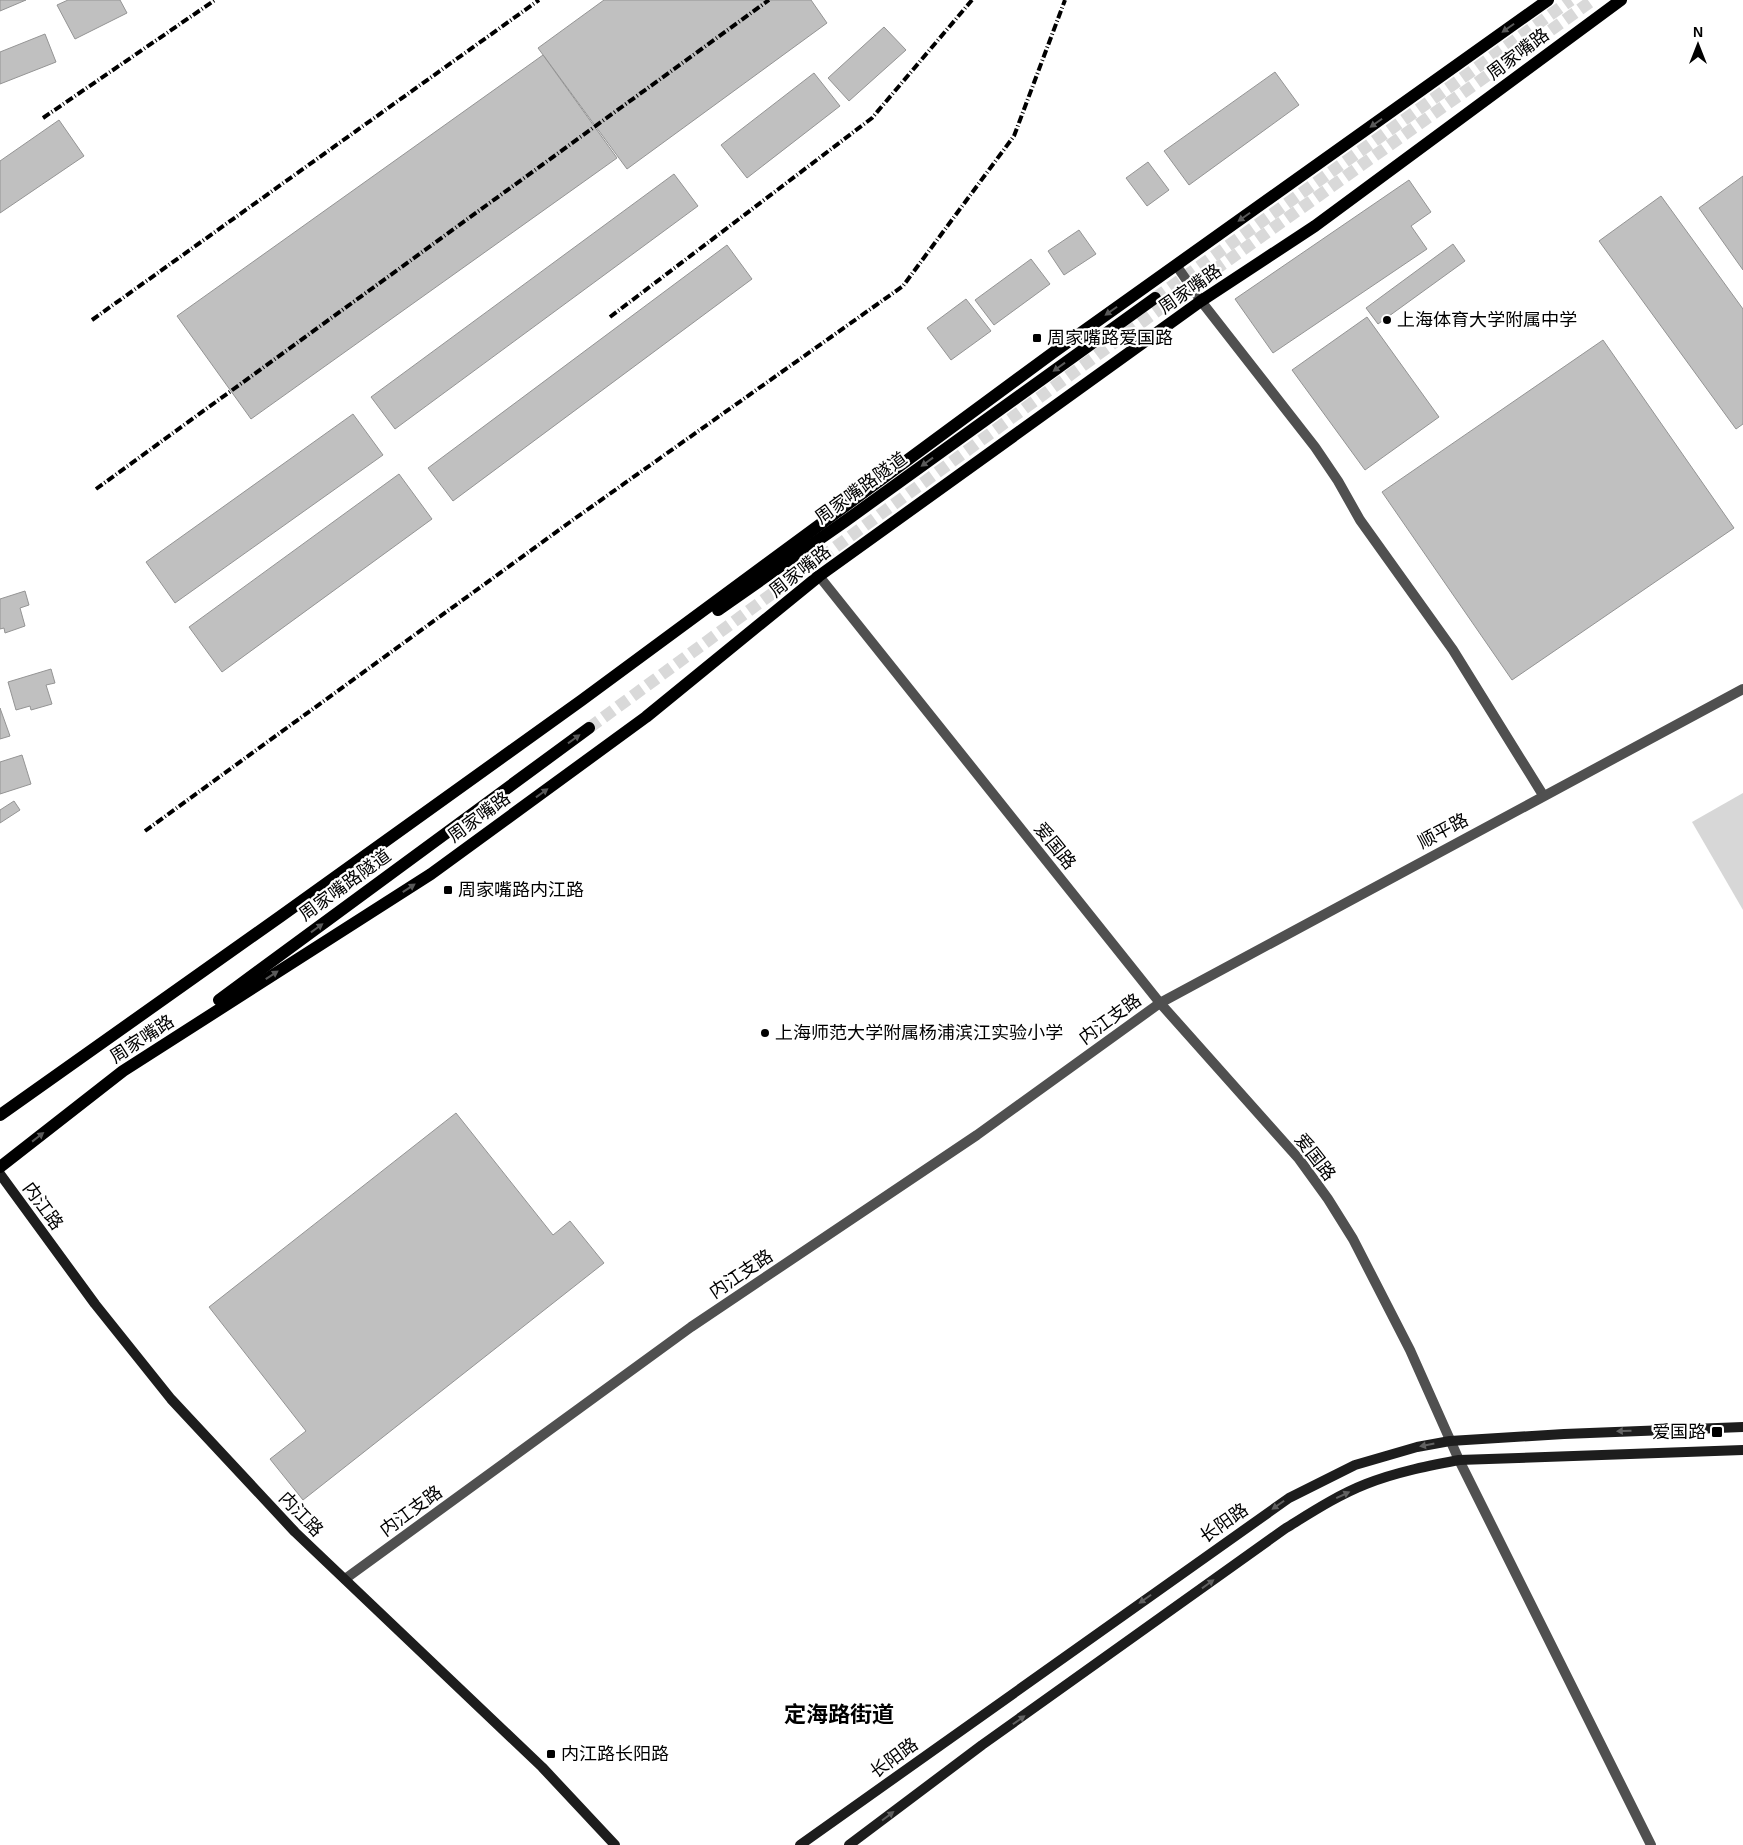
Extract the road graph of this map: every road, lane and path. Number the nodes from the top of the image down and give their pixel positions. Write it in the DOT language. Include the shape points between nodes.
graph roads {
  1 [pos="1548,0"];
  2 [pos="1621,0"];
  3 [pos="1176,265"];
  4 [pos="1155,298"];
  5 [pos="1201,301"];
  6 [pos="819,576"];
  7 [pos="1743,688"];
  8 [pos="582,700"];
  9 [pos="589,728"];
  10 [pos="1543,795"];
  11 [pos="1160,1003"];
  12 [pos="122,1071"];
  13 [pos="0,1115"];
  14 [pos="0,1167"];
  15 [pos="0,1174"];
  16 [pos="1743,1427"];
  17 [pos="1450,1441"];
  18 [pos="1743,1450"];
  19 [pos="1459,1460"];
  20 [pos="344,1579"];
  21 [pos="615,1845"];
  22 [pos="800,1845"];
  23 [pos="849,1845"];
  24 [pos="1651,1845"];
  1 -- 3 [label="main road, 周家嘴路, one-way"];
  2 -- 5 [label="main road, 周家嘴路" via="1316,226"];
  3 -- 5 [label="street"];
  3 -- 8 [label="main road, 周家嘴路, one-way"];
  4 -- 8 [label="main road, 周家嘴路隧道, one-way" via="821,538"];
  5 -- 6 [label="main road, 周家嘴路"];
  5 -- 10 [label="street" via="1315,447 1360,520 1452,650"];
  6 -- 11 [label="street, 爱国路"];
  12 -- 6 [label="main road, 周家嘴路, one-way" via="431,874 646,717"];
  7 -- 10 [label="street, 顺平路"];
  8 -- 13 [label="main road, 周家嘴路"];
  12 -- 9 [label="main road, 周家嘴路隧道, one-way"];
  10 -- 11 [label="street, 顺平路"];
  11 -- 17 [label="street, 爱国路" via="1299,1159 1328,1199 1353,1239 1410,1350"];
  11 -- 20 [label="street, 内江支路" via="977,1135 691,1328"];
  14 -- 12 [label="main road, 周家嘴路, one-way"];
  15 -- 20 [label="main road, 内江路" via="95,1304 170,1399 295,1532"];
  16 -- 17 [label="main road, 长阳路, one-way"];
  17 -- 19 [label="street, 爱国路"];
  17 -- 22 [label="main road, 长阳路, one-way" via="1417,1447 1356,1466 1289,1498"];
  18 -- 19 [label="main road"];
  23 -- 19 [label="main road, one-way" via="982,1745 1294,1523 1366,1484 1414,1469"];
  19 -- 24 [label="street, 爱国路"];
  20 -- 21 [label="main road, 内江路" via="542,1767"];
}
